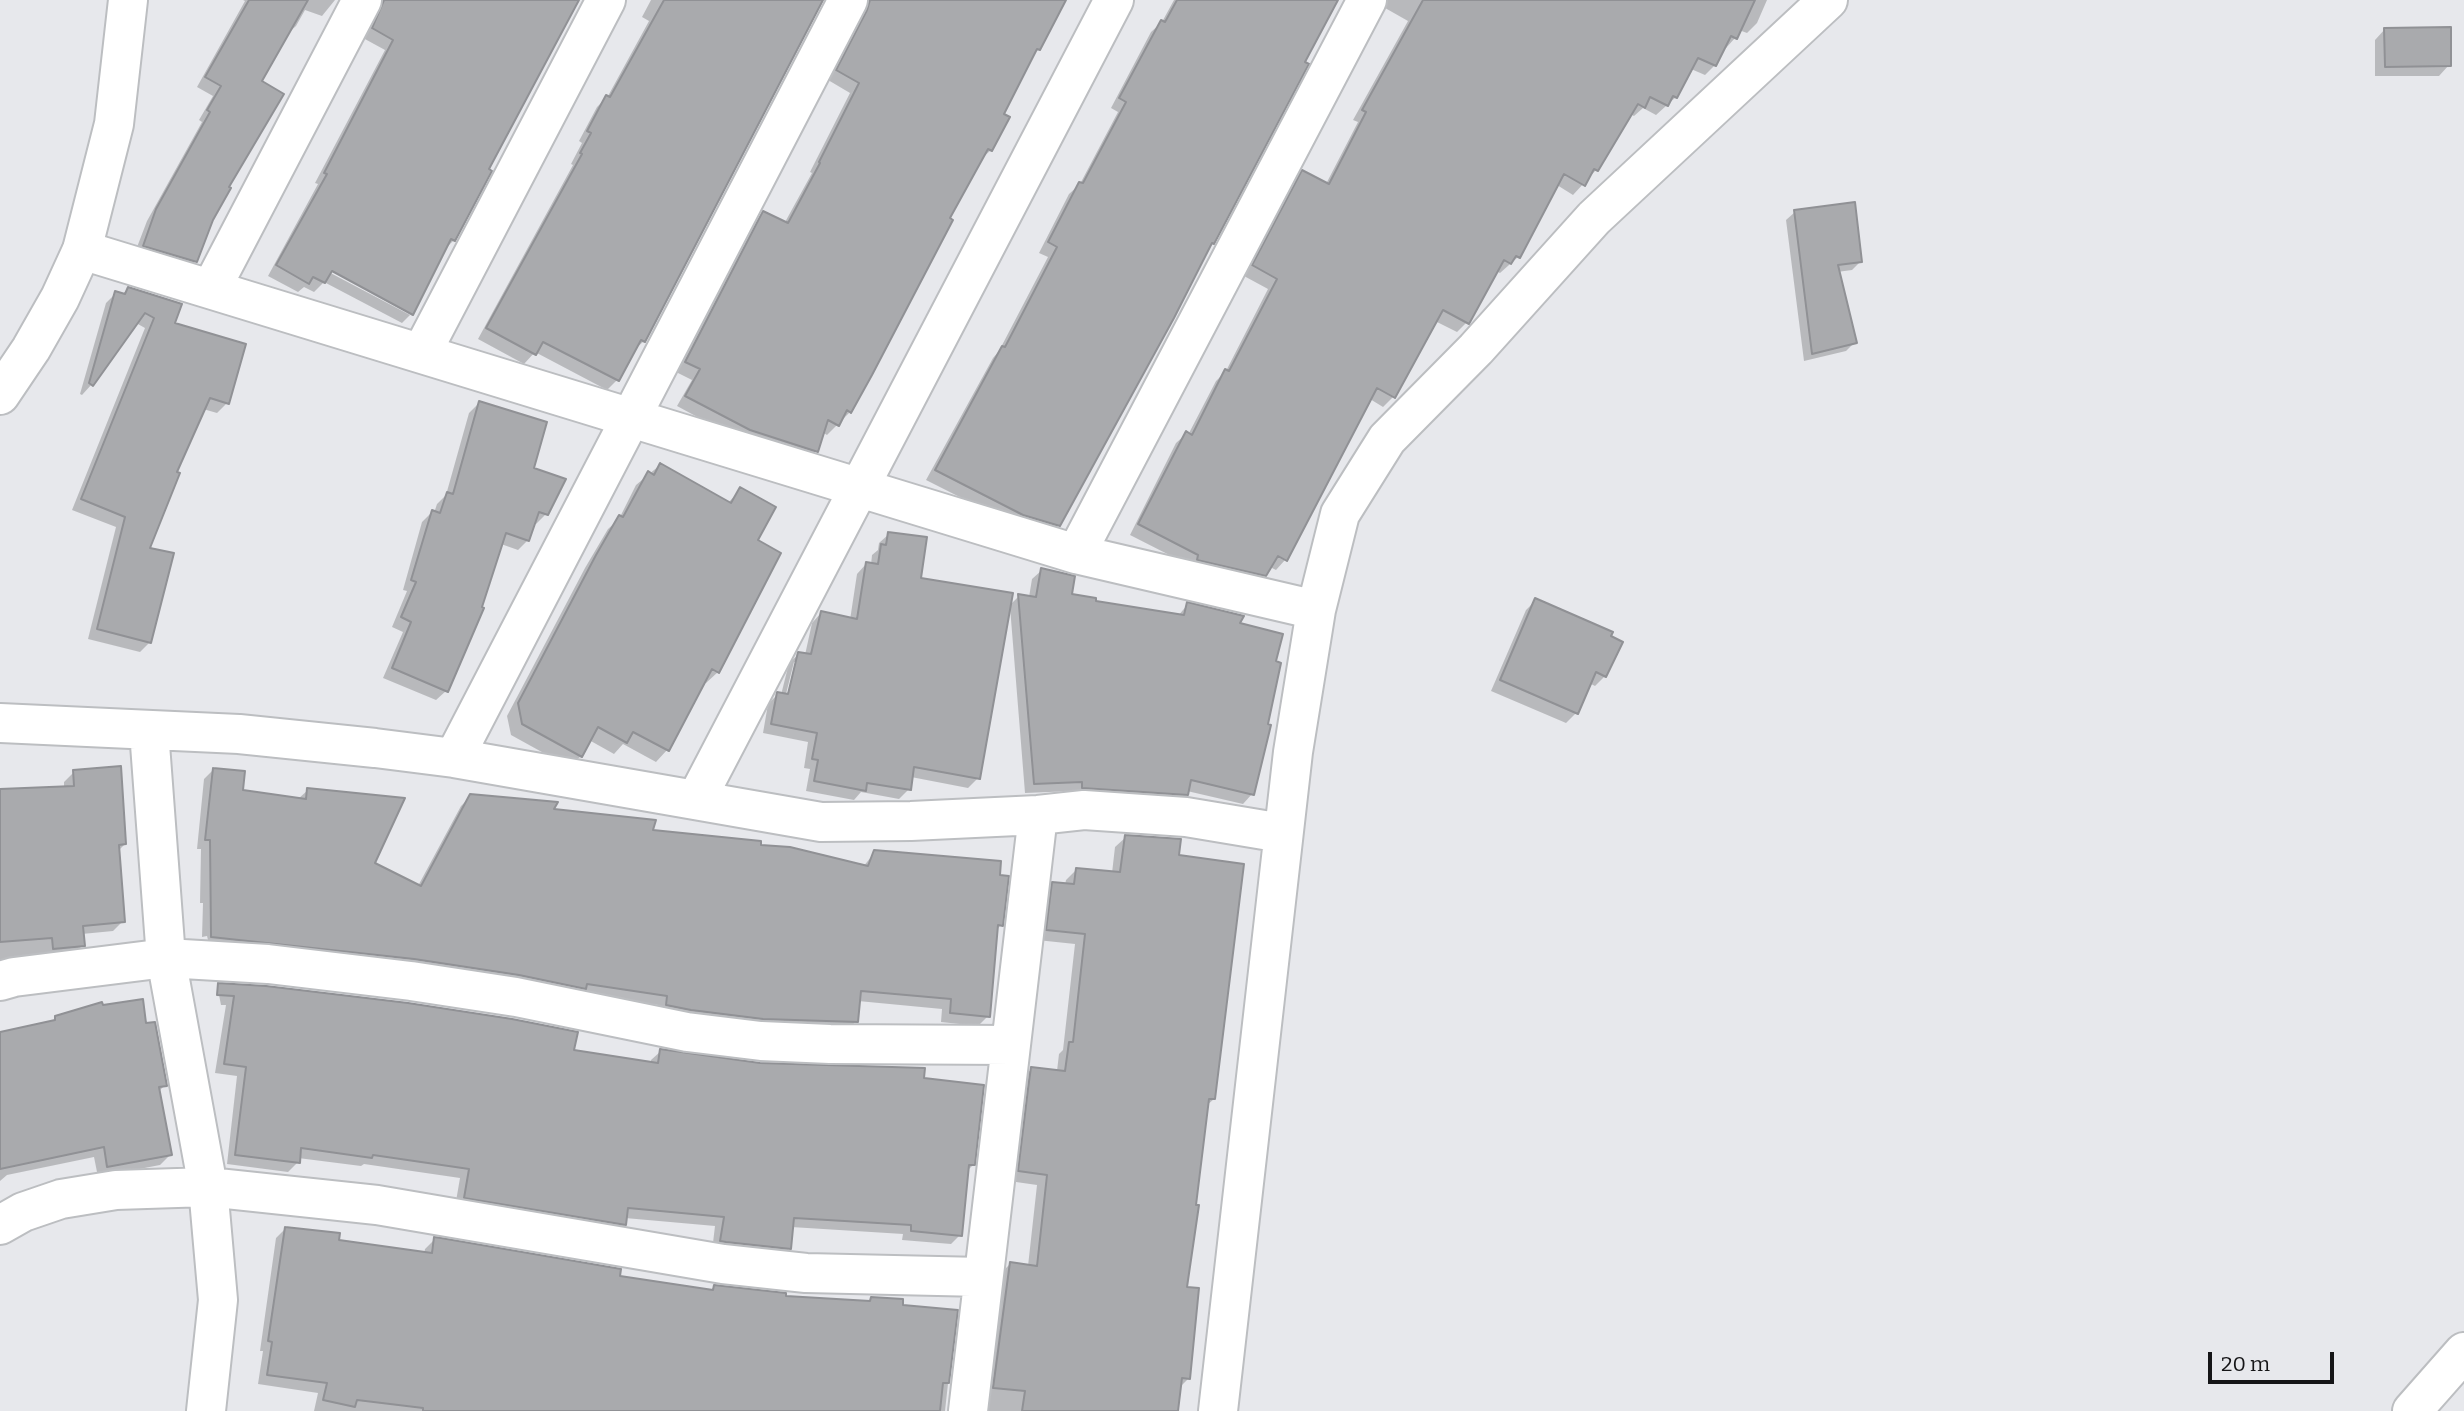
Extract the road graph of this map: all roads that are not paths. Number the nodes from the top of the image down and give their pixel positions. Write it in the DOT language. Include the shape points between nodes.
graph roads {
  1 [pos="128,0"];
  2 [pos="362,0"];
  3 [pos="606,0"];
  4 [pos="848,0"];
  5 [pos="1114,0"];
  6 [pos="1367,0"];
  7 [pos="1828,0"];
  8 [pos="82,250"];
  9 [pos="211,289"];
  10 [pos="422,352"];
  11 [pos="0,395"];
  12 [pos="632,417"];
  13 [pos="861,487"];
  14 [pos="1076,554"];
  15 [pos="1315,610"];
  16 [pos="0,723"];
  17 [pos="149,731"];
  18 [pos="454,758"];
  19 [pos="696,800"];
  20 [pos="1038,815"];
  21 [pos="1282,833"];
  22 [pos="166,958"];
  23 [pos="0,981"];
  24 [pos="1011,1045"];
  25 [pos="208,1187"];
  26 [pos="0,1225"];
  27 [pos="982,1277"];
  28 [pos="2464,1352"];
  29 [pos="206,1411"];
  30 [pos="968,1411"];
  31 [pos="1218,1411"];
  32 [pos="2412,1411"];
  1 -- 8 [label="street" via="114,124"];
  2 -- 9 [label="street"];
  3 -- 10 [label="street"];
  4 -- 12 [label="street"];
  5 -- 13 [label="street"];
  6 -- 14 [label="street"];
  7 -- 15 [label="street" via="1594,218 1387,439 1340,514"];
  8 -- 9 [label="street"];
  8 -- 11 [label="street" via="60,298"];
  9 -- 10 [label="street"];
  10 -- 12 [label="street"];
  12 -- 13 [label="street"];
  12 -- 18 [label="street"];
  13 -- 14 [label="street"];
  13 -- 19 [label="street"];
  14 -- 15 [label="street"];
  15 -- 21 [label="street"];
  16 -- 17 [label="street"];
  17 -- 18 [label="street" via="239,734"];
  17 -- 22 [label="street"];
  18 -- 19 [label="street"];
  19 -- 20 [label="street" via="821,822"];
  20 -- 21 [label="street" via="1084,810 1186,817"];
  20 -- 24 [label="street"];
  21 -- 31 [label="street"];
  22 -- 23 [label="street"];
  22 -- 24 [label="street" via="268,964 411,981 687,1032 761,1041"];
  22 -- 25 [label="street"];
  24 -- 27 [label="street"];
  25 -- 26 [label="street" via="116,1190 61,1199"];
  25 -- 27 [label="street" via="377,1205 723,1264 806,1273"];
  25 -- 29 [label="street" via="218,1300"];
  27 -- 30 [label="street"];
  28 -- 32 [label="street"];
}
